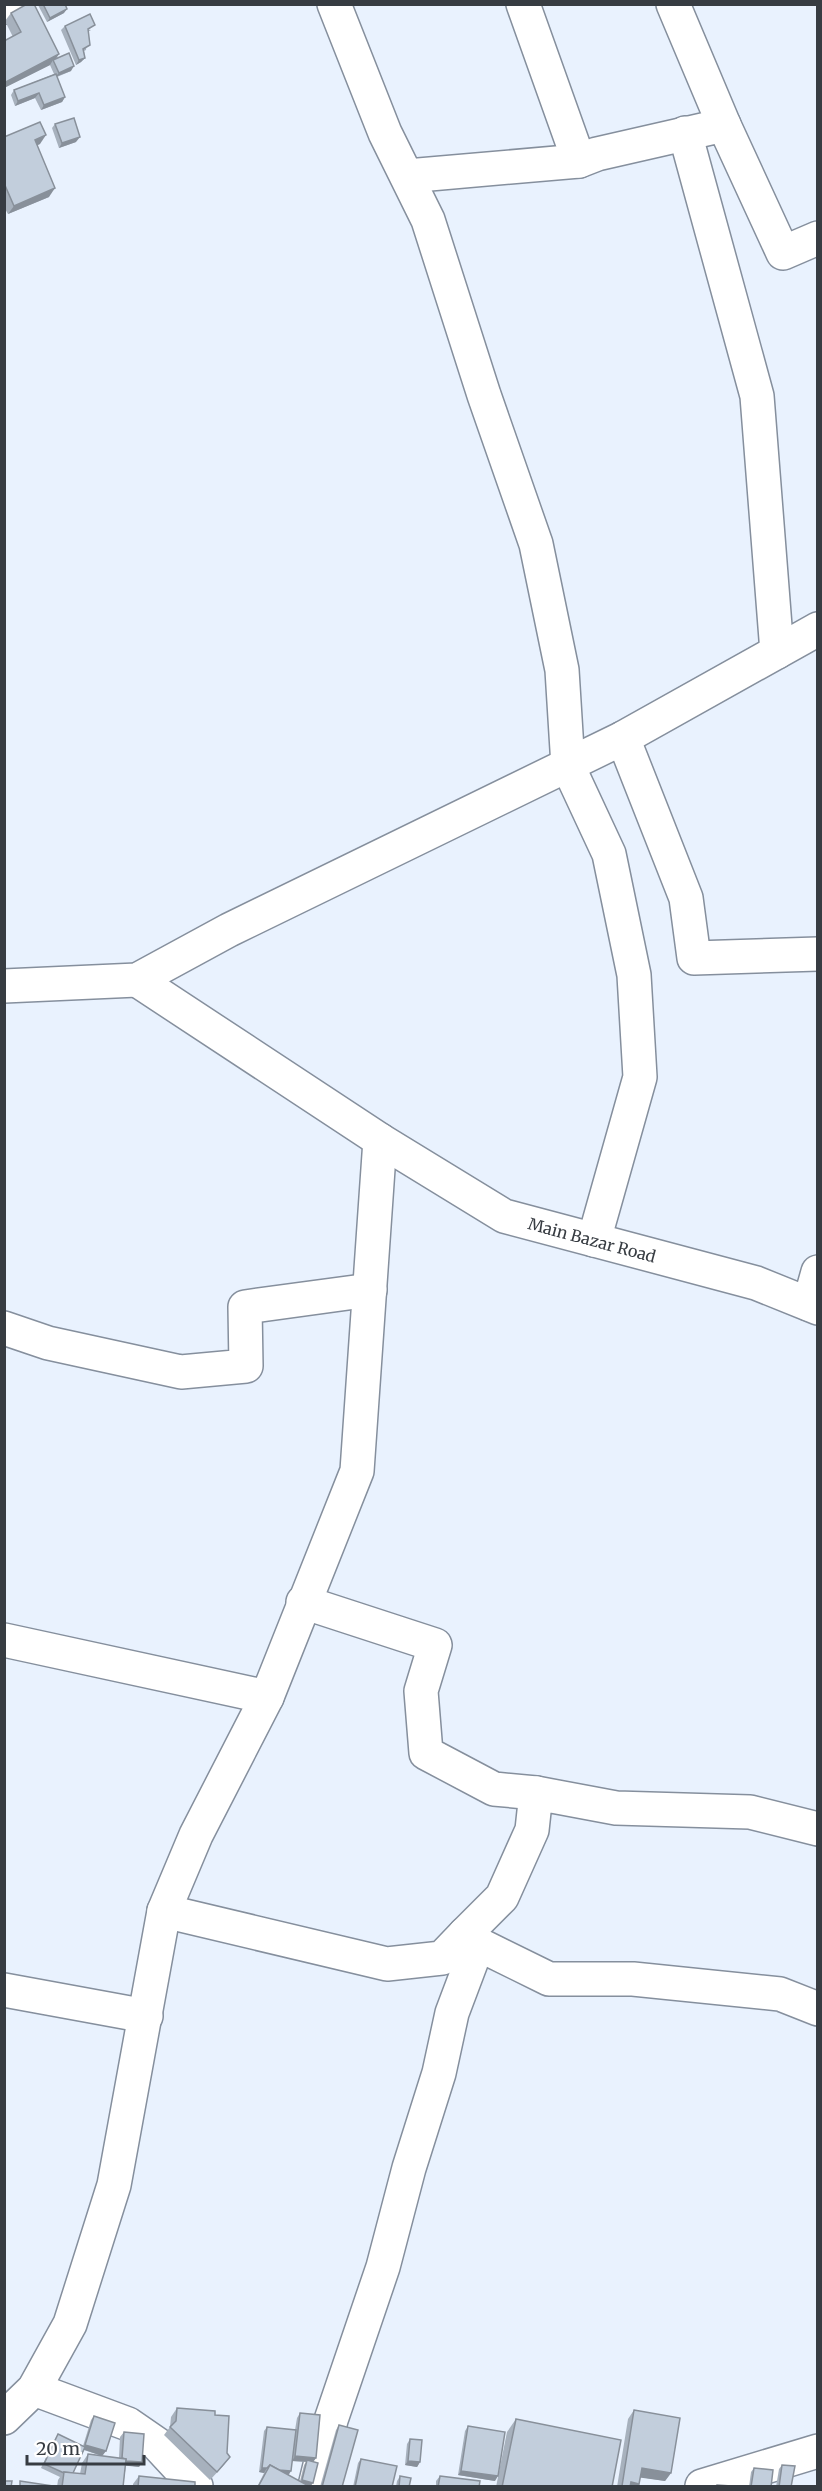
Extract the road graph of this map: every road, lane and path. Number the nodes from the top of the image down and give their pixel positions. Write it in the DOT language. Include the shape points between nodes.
graph roads {
  1 [pos="334,4"];
  2 [pos="523,4"];
  3 [pos="673,4"];
  4 [pos="724,124"];
  5 [pos="685,133"];
  6 [pos="579,161"];
  7 [pos="407,176"];
  8 [pos="818,238"];
  9 [pos="818,629"];
  10 [pos="777,652"];
  11 [pos="623,738"];
  12 [pos="568,766"];
  13 [pos="818,954"];
  14 [pos="137,980"];
  15 [pos="4,987"];
  16 [pos="380,1140"];
  17 [pos="594,1240"];
  18 [pos="818,1272"];
  19 [pos="370,1290"];
  20 [pos="813,1306"];
  21 [pos="4,1328"];
  22 [pos="303,1602"];
  23 [pos="4,1640"];
  24 [pos="267,1697"];
  25 [pos="536,1793"];
  26 [pos="818,1829"];
  27 [pos="164,1911"];
  28 [pos="472,1939"];
  29 [pos="4,1990"];
  30 [pos="818,2009"];
  31 [pos="146,2016"];
  32 [pos="34,2389"];
  33 [pos="4,2418"];
  34 [pos="818,2451"];
  35 [pos="196,2487"];
  36 [pos="315,2487"];
  37 [pos="702,2487"];
  1 -- 7 [label="street" via="385,133"];
  2 -- 6 [label="street"];
  3 -- 4 [label="street"];
  4 -- 5 [label="street"];
  4 -- 8 [label="street" via="783,253"];
  5 -- 6 [label="street"];
  5 -- 10 [label="street" via="757,396"];
  6 -- 7 [label="street"];
  7 -- 12 [label="street" via="428,220 536,544 562,670"];
  9 -- 10 [label="street"];
  10 -- 11 [label="street"];
  11 -- 12 [label="street"];
  11 -- 13 [label="street" via="686,898 694,958"];
  12 -- 14 [label="street" via="230,930"];
  12 -- 17 [label="street" via="609,854 634,975 640,1077"];
  14 -- 15 [label="street"];
  14 -- 16 [label="street, Main Bazar Road"];
  16 -- 17 [label="street, Main Bazar Road" via="504,1216"];
  16 -- 19 [label="street"];
  17 -- 20 [label="street, Main Bazar Road" via="756,1283"];
  18 -- 20 [label="street"];
  19 -- 21 [label="street" via="245,1307 246,1366 181,1372 48,1343"];
  19 -- 22 [label="street" via="357,1471"];
  22 -- 24 [label="street"];
  22 -- 25 [label="street" via="435,1645 422,1691 426,1753 494,1789"];
  23 -- 24 [label="street"];
  24 -- 27 [label="street" via="196,1835"];
  25 -- 26 [label="street" via="616,1808 750,1812"];
  25 -- 28 [label="street" via="532,1830 502,1897"];
  27 -- 28 [label="street" via="387,1964 442,1958"];
  27 -- 31 [label="street"];
  28 -- 30 [label="street" via="549,1978 633,1979 780,1995"];
  28 -- 36 [label="street" via="439,2073 383,2266 331,2421"];
  29 -- 31 [label="street"];
  31 -- 32 [label="street" via="114,2186 70,2324"];
  32 -- 33 [label="street"];
  32 -- 35 [label="street" via="128,2424 157,2444"];
  34 -- 37 [label="street"];
}
